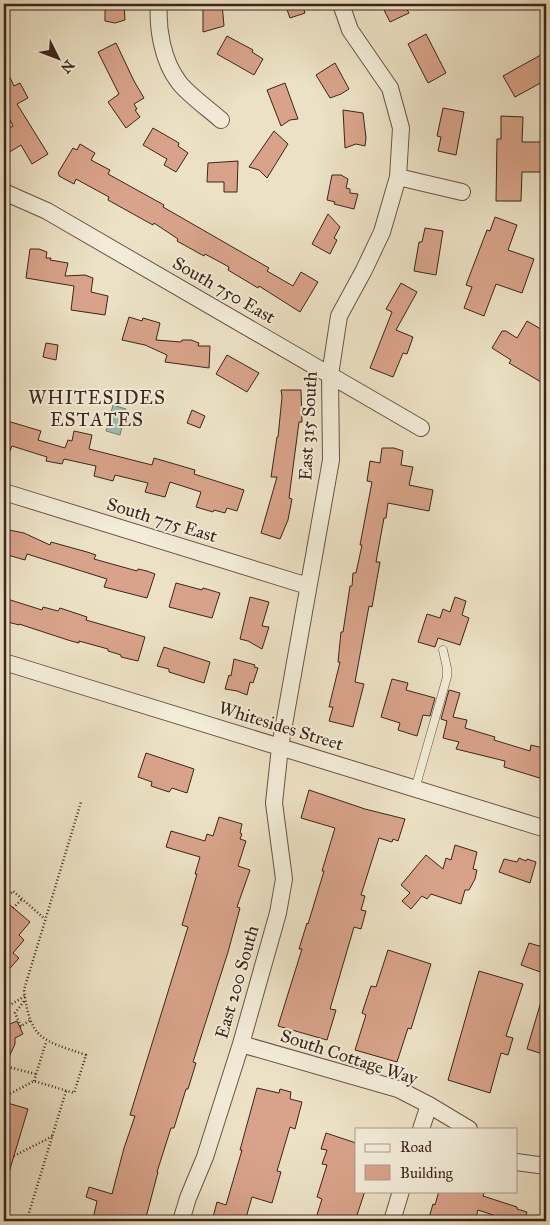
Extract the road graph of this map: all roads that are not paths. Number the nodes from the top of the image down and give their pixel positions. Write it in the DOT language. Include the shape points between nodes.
graph roads {
  1 [pos="159,4"];
  2 [pos="341,4"];
  3 [pos="221,120"];
  4 [pos="398,177"];
  5 [pos="4,192"];
  6 [pos="462,192"];
  7 [pos="330,375"];
  8 [pos="422,428"];
  9 [pos="4,492"];
  10 [pos="308,586"];
  11 [pos="443,650"];
  12 [pos="4,662"];
  13 [pos="280,747"];
  14 [pos="415,788"];
  15 [pos="546,829"];
  16 [pos="241,1044"];
  17 [pos="429,1105"];
  18 [pos="421,1128"];
  19 [pos="467,1128"];
  20 [pos="518,1162"];
  21 [pos="546,1166"];
  22 [pos="401,1192"];
  23 [pos="181,1221"];
  24 [pos="392,1221"];
  1 -- 3 [label="street" via="163,51 178,81"];
  2 -- 4 [label="street, East 315 South" via="350,30 390,88 401,128"];
  4 -- 6 [label="street"];
  4 -- 7 [label="street, East 315 South" via="382,232 339,316"];
  5 -- 7 [label="street, South 750 East" via="47,211"];
  7 -- 8 [label="street, South 750 East"];
  7 -- 10 [label="street, East 315 South" via="330,460"];
  9 -- 10 [label="street, South 775 East"];
  10 -- 13 [label="street, East 315 South"];
  11 -- 14 [label="lane" via="447,677"];
  12 -- 13 [label="street, Whitesides Street"];
  13 -- 14 [label="street, Whitesides Street"];
  13 -- 16 [label="street, East 200 South" via="274,803 284,879 278,913"];
  14 -- 15 [label="street, Whitesides Street"];
  16 -- 17 [label="street, South Cottage Way" via="398,1089"];
  16 -- 23 [label="street, East 200 South"];
  17 -- 18 [label="street"];
  17 -- 19 [label="street, South Cottage Way"];
  20 -- 21 [label="street"];
  22 -- 24 [label="street"];
}
